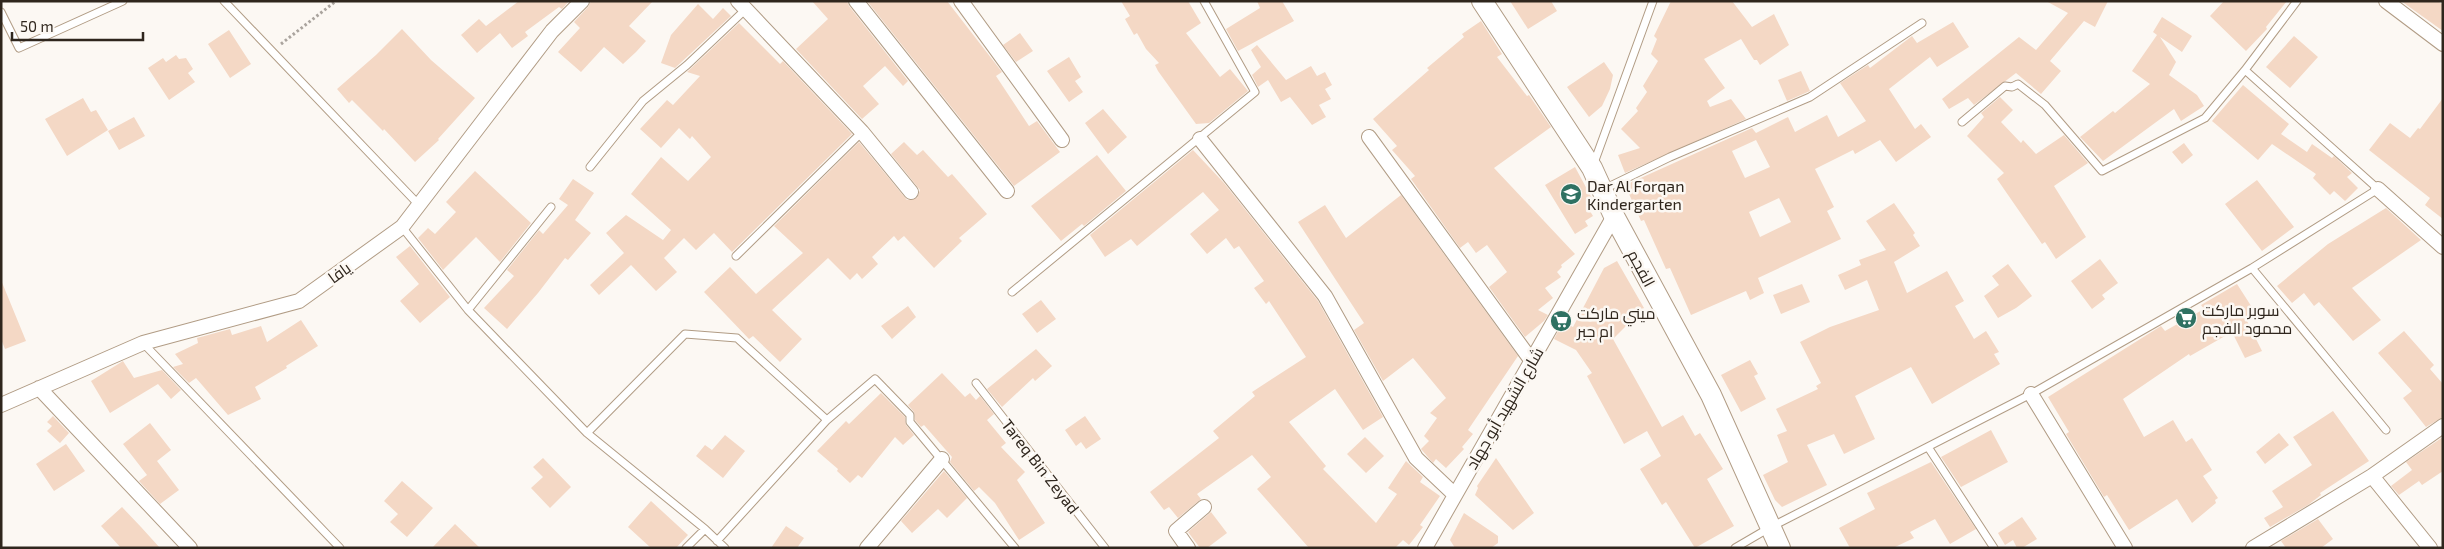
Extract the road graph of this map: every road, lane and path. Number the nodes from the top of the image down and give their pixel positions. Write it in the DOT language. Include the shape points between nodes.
graph roads {
  1 [pos="123,1"];
  2 [pos="336,1"];
  3 [pos="582,1"];
  4 [pos="856,1"];
  5 [pos="961,1"];
  6 [pos="1204,1"];
  7 [pos="1482,1"];
  8 [pos="1654,1"];
  9 [pos="2297,1"];
  10 [pos="2386,1"];
  11 [pos="229,3"];
  12 [pos="742,5"];
  13 [pos="1,12"];
  14 [pos="1922,23"];
  15 [pos="2443,44"];
  16 [pos="272,52"];
  17 [pos="2245,70"];
  18 [pos="1962,122"];
  19 [pos="862,132"];
  20 [pos="1369,137"];
  21 [pos="1200,139"];
  22 [pos="1062,140"];
  23 [pos="590,167"];
  24 [pos="1592,168"];
  25 [pos="2378,189"];
  26 [pos="1007,190"];
  27 [pos="1602,190"];
  28 [pos="911,192"];
  29 [pos="419,206"];
  30 [pos="551,207"];
  31 [pos="1614,216"];
  32 [pos="402,227"];
  33 [pos="2443,247"];
  34 [pos="736,256"];
  35 [pos="2252,268"];
  36 [pos="1012,292"];
  37 [pos="468,310"];
  38 [pos="143,343"];
  39 [pos="1531,360"];
  40 [pos="976,383"];
  41 [pos="39,388"];
  42 [pos="2031,394"];
  43 [pos="1,405"];
  44 [pos="827,420"];
  45 [pos="2443,426"];
  46 [pos="2386,430"];
  47 [pos="587,433"];
  48 [pos="1928,447"];
  49 [pos="942,459"];
  50 [pos="2372,476"];
  51 [pos="1455,495"];
  52 [pos="1204,507"];
  53 [pos="1771,527"];
  54 [pos="704,529"];
  55 [pos="717,541"];
  56 [pos="2259,546"];
  57 [pos="190,548"];
  58 [pos="340,548"];
  59 [pos="686,548"];
  60 [pos="724,548"];
  61 [pos="867,548"];
  62 [pos="1015,548"];
  63 [pos="1105,548"];
  64 [pos="1188,548"];
  65 [pos="1425,548"];
  66 [pos="1735,548"];
  67 [pos="1780,548"];
  68 [pos="1994,548"];
  69 [pos="2125,548"];
  70 [pos="2430,548"];
  1 -- 13 [label="lane" via="19,48"];
  2 -- 16 [label="path"];
  3 -- 29 [label="street, يافا" via="552,31"];
  4 -- 26 [label="street"];
  5 -- 22 [label="street"];
  6 -- 21 [label="lane" via="1256,92"];
  7 -- 24 [label="main road, الفجم"];
  8 -- 24 [label="lane"];
  9 -- 17 [label="lane"];
  10 -- 15 [label="street"];
  11 -- 16 [label="lane"];
  12 -- 19 [label="street"];
  12 -- 23 [label="lane" via="687,64 643,101"];
  14 -- 27 [label="lane" via="1810,97"];
  16 -- 29 [label="lane"];
  17 -- 18 [label="lane" via="2205,118 2102,171 2045,105 2018,84 2005,86"];
  17 -- 25 [label="lane"];
  19 -- 28 [label="street"];
  19 -- 34 [label="lane"];
  20 -- 39 [label="street"];
  21 -- 36 [label="lane"];
  21 -- 51 [label="street" via="1325,296 1416,458"];
  24 -- 27 [label="main road, الفجم"];
  25 -- 33 [label="street"];
  25 -- 35 [label="lane"];
  27 -- 31 [label="main road, الفجم"];
  29 -- 32 [label="street, يافا"];
  30 -- 37 [label="lane"];
  31 -- 39 [label="street, شارع الشهيد أبو جهاد"];
  31 -- 53 [label="main road, الفجم" via="1711,395"];
  32 -- 37 [label="lane"];
  32 -- 38 [label="street, يافا" via="299,301"];
  35 -- 42 [label="lane"];
  35 -- 46 [label="lane"];
  37 -- 47 [label="lane"];
  38 -- 41 [label="street, يافا"];
  38 -- 58 [label="lane"];
  39 -- 51 [label="street, شارع الشهيد أبو جهاد"];
  40 -- 63 [label="lane, Tareq Bin Zeyad"];
  41 -- 43 [label="street, يافا"];
  41 -- 57 [label="street"];
  42 -- 48 [label="lane"];
  42 -- 69 [label="street"];
  44 -- 47 [label="lane" via="737,338 685,334"];
  44 -- 49 [label="lane" via="875,379 910,415 910,422"];
  44 -- 55 [label="lane"];
  45 -- 50 [label="street"];
  47 -- 54 [label="lane"];
  48 -- 53 [label="lane"];
  48 -- 68 [label="lane"];
  49 -- 61 [label="street"];
  49 -- 62 [label="lane"];
  50 -- 56 [label="street"];
  50 -- 70 [label="street"];
  51 -- 65 [label="street, شارع الشهيد أبو جهاد"];
  52 -- 64 [label="street" via="1176,531"];
  53 -- 66 [label="lane"];
  53 -- 67 [label="main road, الفجم"];
  54 -- 55 [label="lane"];
  54 -- 59 [label="lane"];
  55 -- 60 [label="lane"];
}
